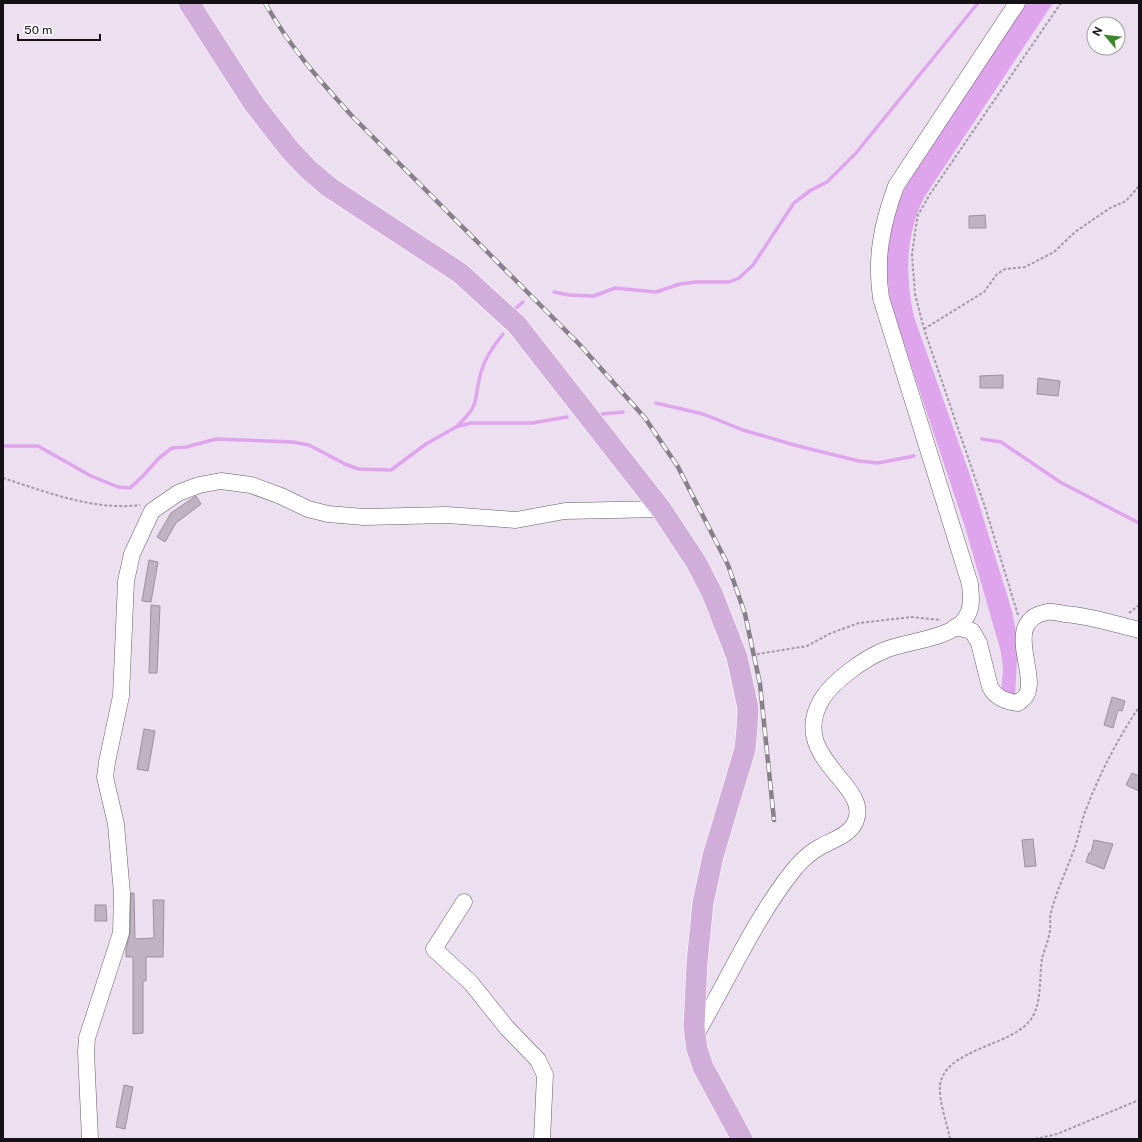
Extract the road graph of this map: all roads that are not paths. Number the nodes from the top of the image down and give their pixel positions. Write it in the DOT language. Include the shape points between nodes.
graph roads {
  1 [pos="189,3"];
  2 [pos="1017,3"];
  3 [pos="660,509"];
  4 [pos="955,627"];
  5 [pos="1139,630"];
  6 [pos="464,902"];
  7 [pos="694,1036"];
  8 [pos="90,1139"];
  9 [pos="542,1139"];
  10 [pos="742,1139"];
  1 -- 3 [label="main road" via="254,104 290,150 329,187 460,273 500,308 534,346"];
  2 -- 4 [label="street" via="896,186 884,220 878,253 878,281 888,321 970,584 970,611 964,621"];
  3 -- 7 [label="main road" via="696,562 714,600 737,657 748,708 745,749 713,856 703,903 694,1000"];
  3 -- 8 [label="street" via="565,511 516,520 447,515 364,518 308,509 251,485 221,481 199,485 178,493 152,511 132,554 126,581 121,696 105,777 116,824 122,894 121,933 87,1038"];
  4 -- 5 [label="street" via="972,632 979,643 993,692 999,697 1018,703 1026,696 1028,687 1023,636 1033,618 1047,612 1097,618"];
  4 -- 7 [label="street" via="932,637 884,650 845,674 822,699 816,712 814,735 822,756 852,795 857,806 856,821 848,831 806,856 788,877"];
  6 -- 9 [label="street" via="434,949 472,983 507,1028 538,1060 545,1075"];
  7 -- 10 [label="main road" via="703,1067"];
}
